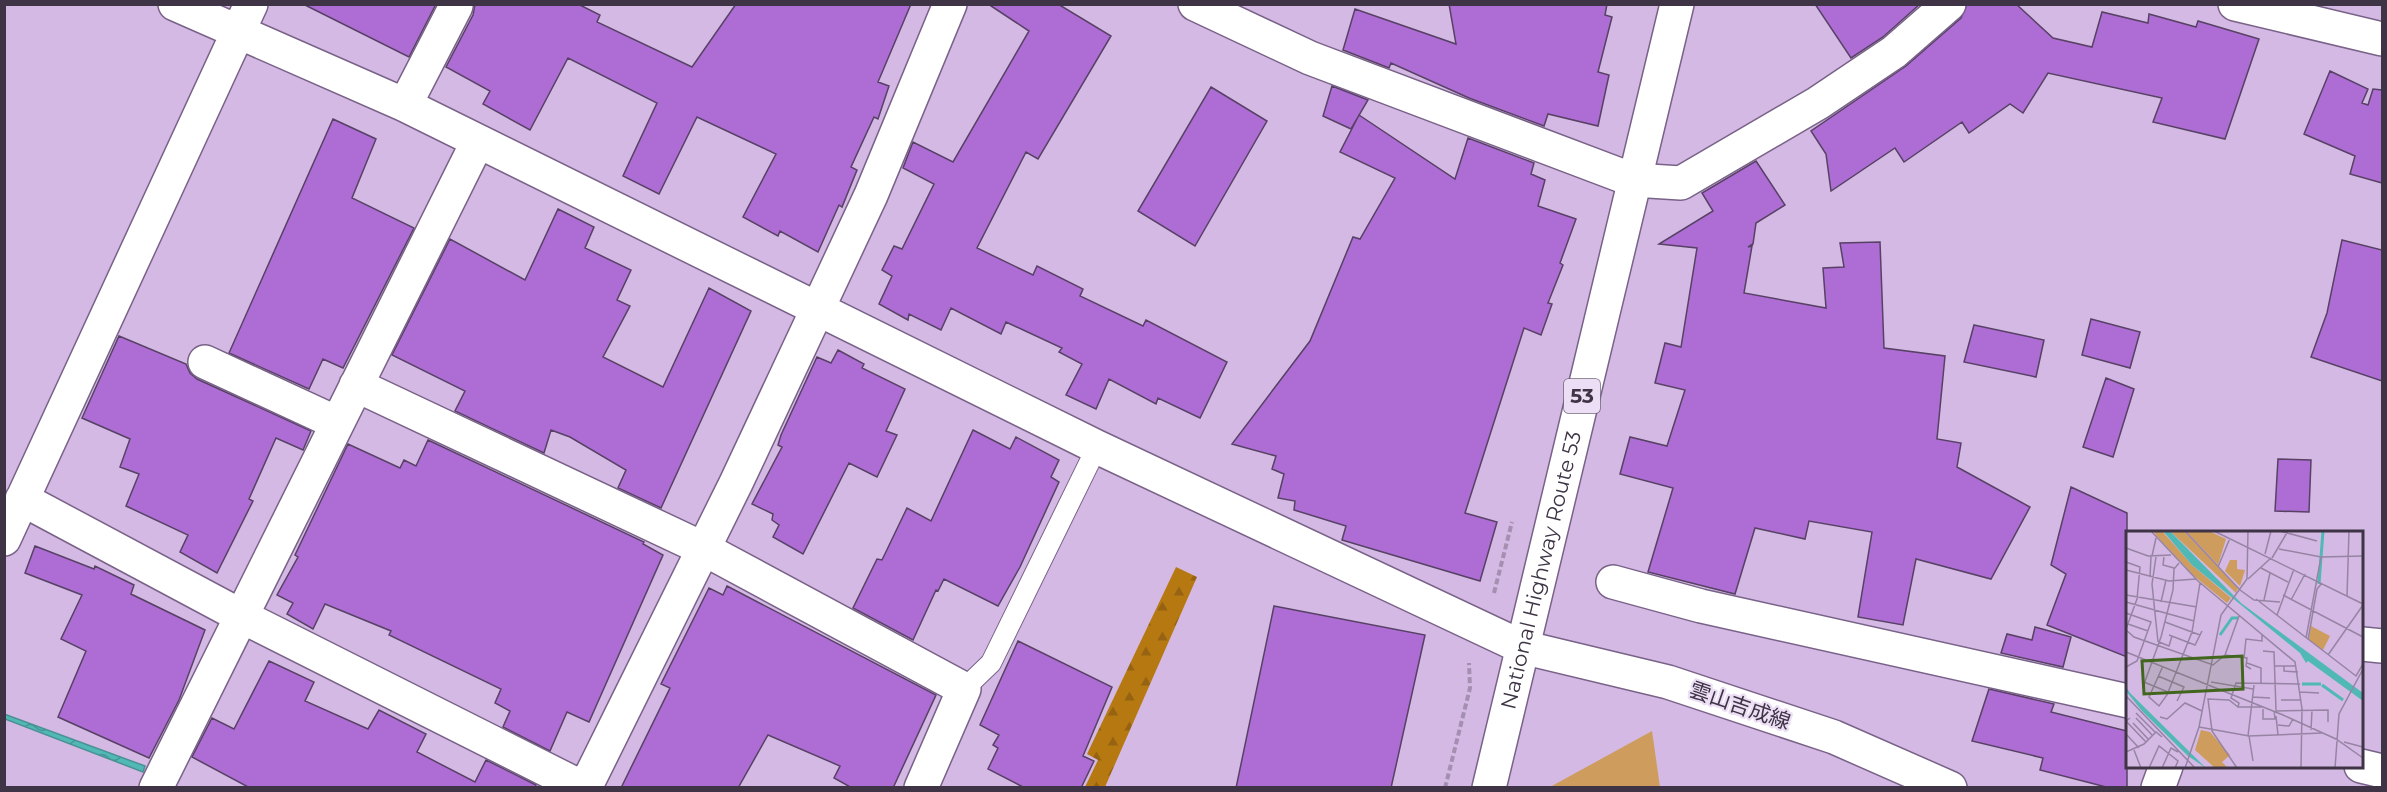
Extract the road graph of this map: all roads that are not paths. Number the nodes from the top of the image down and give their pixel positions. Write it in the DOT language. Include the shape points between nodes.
graph roads {
  1 [pos="175,4"];
  2 [pos="950,4"];
  3 [pos="1195,4"];
  4 [pos="1677,4"];
  5 [pos="1949,4"];
  6 [pos="2235,4"];
  7 [pos="456,6"];
  8 [pos="245,18"];
  9 [pos="2382,39"];
  10 [pos="405,105"];
  11 [pos="477,143"];
  12 [pos="1633,180"];
  13 [pos="817,308"];
  14 [pos="205,362"];
  15 [pos="356,385"];
  16 [pos="337,423"];
  17 [pos="1097,447"];
  18 [pos="22,499"];
  19 [pos="4,539"];
  20 [pos="704,549"];
  21 [pos="1613,582"];
  22 [pos="241,616"];
  23 [pos="2363,644"];
  24 [pos="2382,646"];
  25 [pos="1522,647"];
  26 [pos="964,689"];
  27 [pos="2126,701"];
  28 [pos="2363,766"];
  29 [pos="2165,768"];
  30 [pos="2382,771"];
  31 [pos="156,788"];
  32 [pos="584,788"];
  33 [pos="921,788"];
  34 [pos="1489,788"];
  35 [pos="1950,788"];
  36 [pos="2158,788"];
  1 -- 8 [label="main road, 雲山吉成線"];
  2 -- 13 [label="main road" via="871,195"];
  3 -- 12 [label="main road" via="1342,70"];
  4 -- 12 [label="main road, National Highway Route 53 / 53"];
  5 -- 12 [label="main road" via="1894,52 1827,97 1681,183"];
  6 -- 9 [label="main road"];
  7 -- 10 [label="main road"];
  8 -- 10 [label="main road, 雲山吉成線"];
  8 -- 18 [label="main road"];
  10 -- 11 [label="main road, 雲山吉成線"];
  11 -- 13 [label="main road, 雲山吉成線"];
  11 -- 15 [label="main road"];
  12 -- 25 [label="main road, National Highway Route 53 / 53"];
  13 -- 17 [label="main road, 雲山吉成線"];
  13 -- 20 [label="main road"];
  14 -- 16 [label="main road"];
  15 -- 16 [label="main road"];
  15 -- 20 [label="main road"];
  16 -- 22 [label="main road"];
  17 -- 25 [label="main road, 雲山吉成線"];
  17 -- 26 [label="lane" via="991,663"];
  18 -- 19 [label="main road"];
  18 -- 22 [label="main road"];
  20 -- 26 [label="main road"];
  20 -- 32 [label="main road"];
  21 -- 27 [label="main road" via="1701,606"];
  22 -- 31 [label="main road"];
  22 -- 32 [label="main road"];
  23 -- 24 [label="main road"];
  25 -- 34 [label="main road, National Highway Route 53 / 53"];
  25 -- 35 [label="main road, 雲山吉成線" via="1668,682 1834,737"];
  26 -- 33 [label="main road"];
  28 -- 30 [label="main road"];
  29 -- 36 [label="main road"];
}
